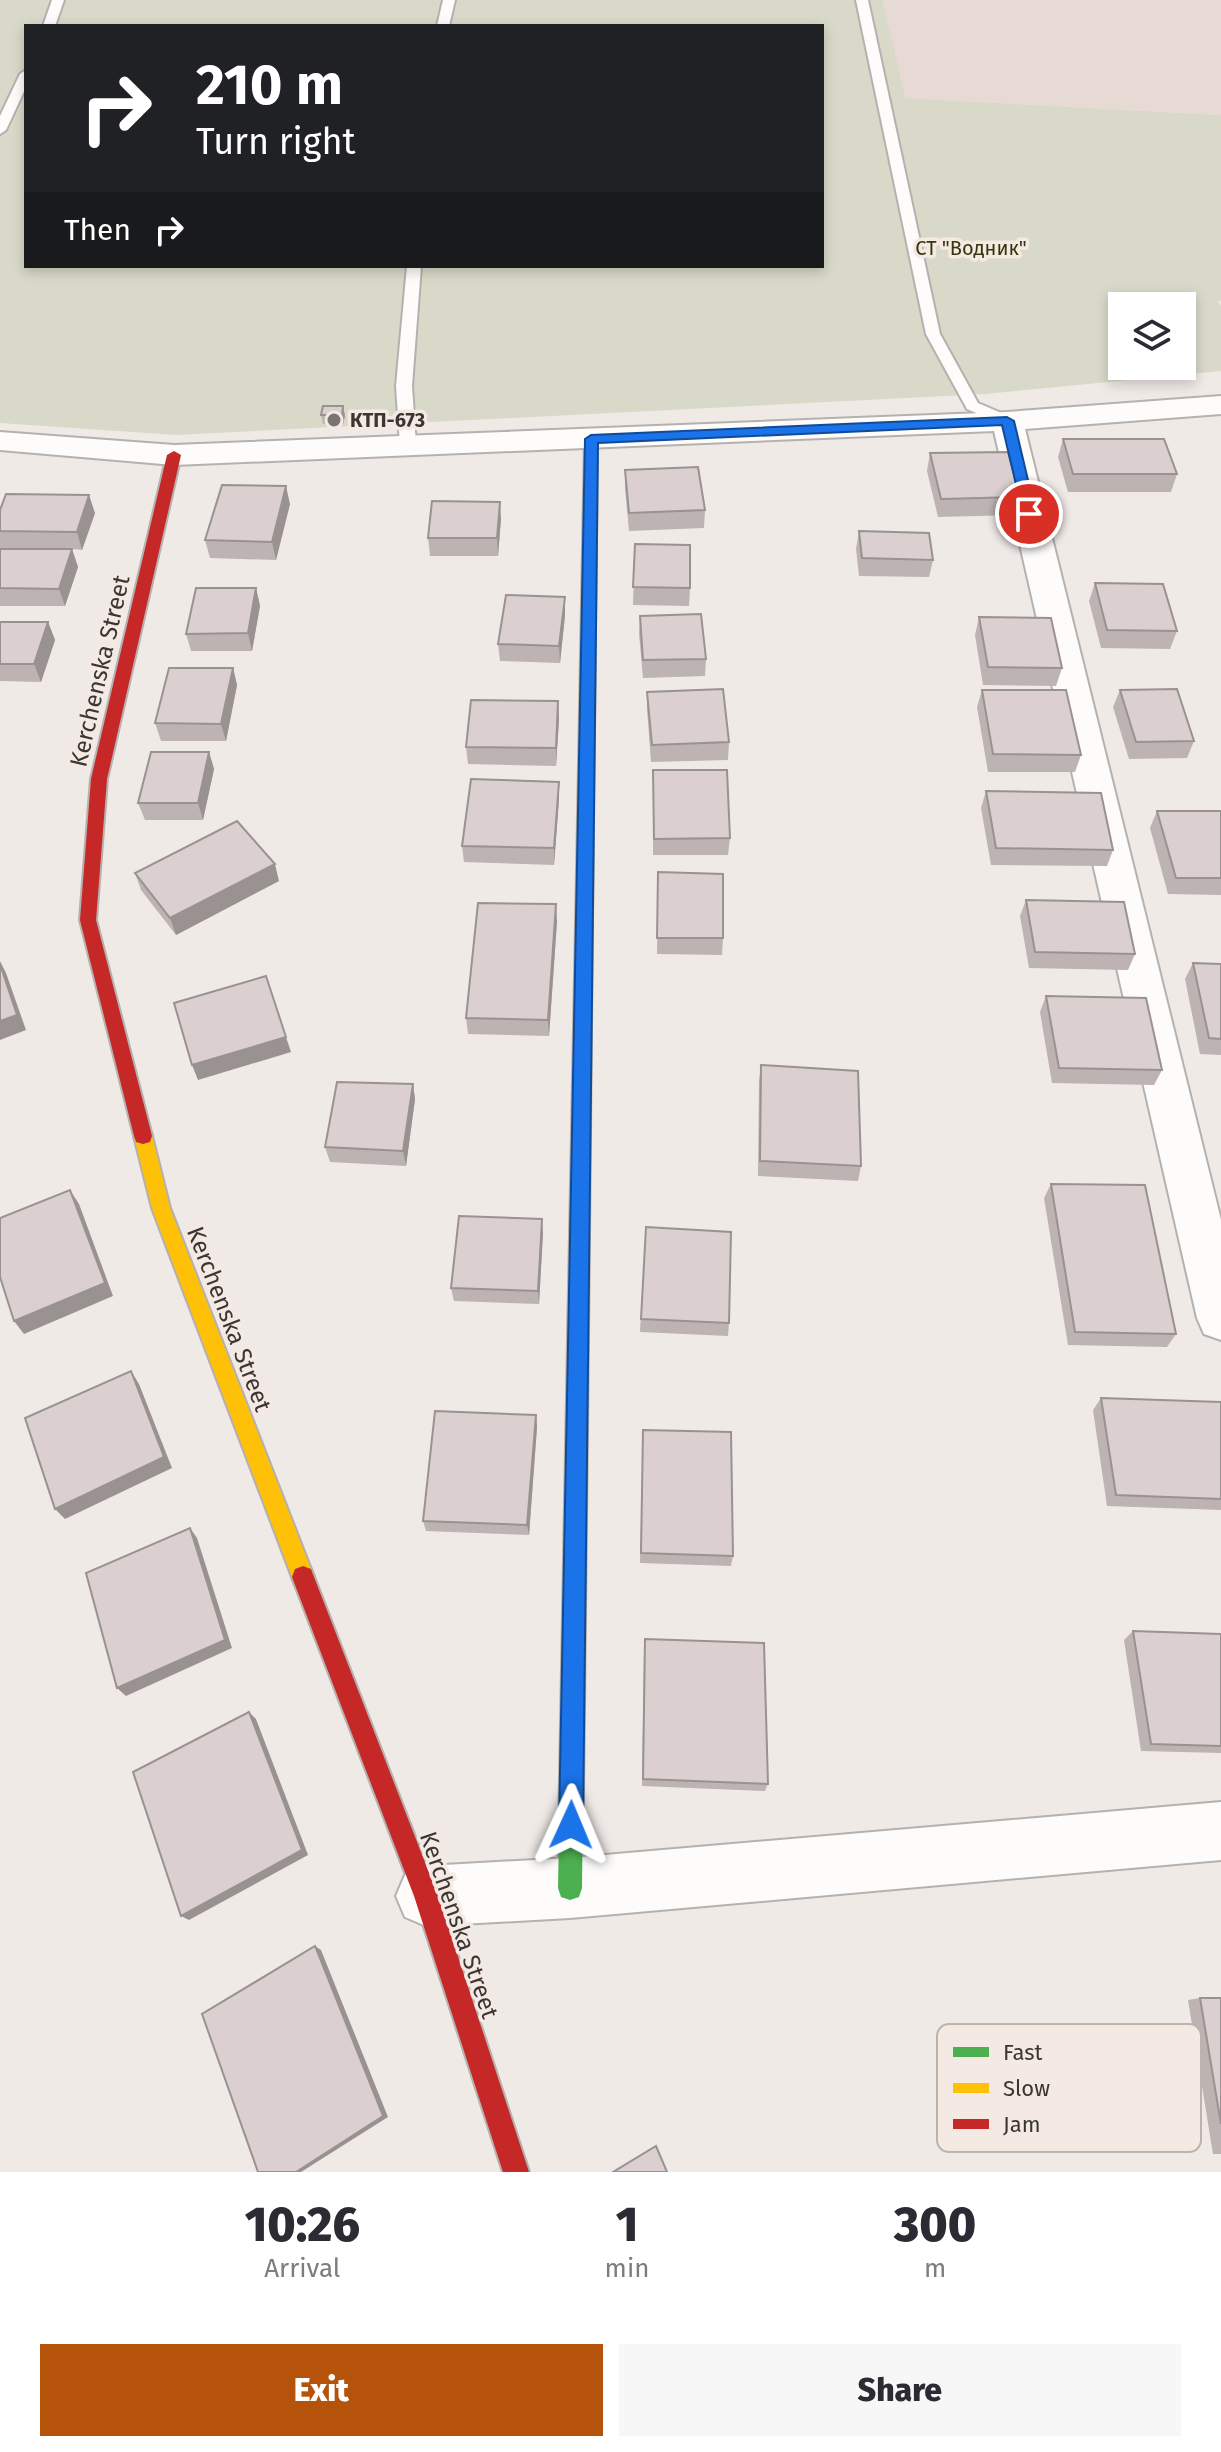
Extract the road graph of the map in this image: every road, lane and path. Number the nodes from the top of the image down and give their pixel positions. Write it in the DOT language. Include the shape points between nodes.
graph roads {
  1 [pos="58,0"];
  2 [pos="449,0"];
  3 [pos="862,0"];
  4 [pos="50,24"];
  5 [pos="443,24"];
  6 [pos="24,78"];
  7 [pos="0,130"];
  8 [pos="414,268"];
  9 [pos="1221,405"];
  10 [pos="1007,421"];
  11 [pos="591,439"];
  12 [pos="0,441"];
  13 [pos="408,445"];
  14 [pos="174,455"];
  15 [pos="1221,1318"];
  16 [pos="1221,1831"];
  17 [pos="570,1888"];
  18 [pos="426,1896"];
  19 [pos="516,2172"];
  1 -- 4 [label="lane"];
  2 -- 5 [label="lane"];
  3 -- 10 [label="lane" via="933,334 972,406"];
  6 -- 7 [label="lane"];
  8 -- 13 [label="lane" via="404,386"];
  9 -- 10 [label="street"];
  10 -- 11 [label="street"];
  10 -- 15 [label="street"];
  11 -- 13 [label="street"];
  11 -- 17 [label="street"];
  12 -- 14 [label="street"];
  13 -- 14 [label="street"];
  14 -- 18 [label="street, Kerchenska Street" via="99,779 88,920 161,1208"];
  16 -- 17 [label="street"];
  17 -- 18 [label="street"];
  18 -- 19 [label="street, Kerchenska Street"];
}
